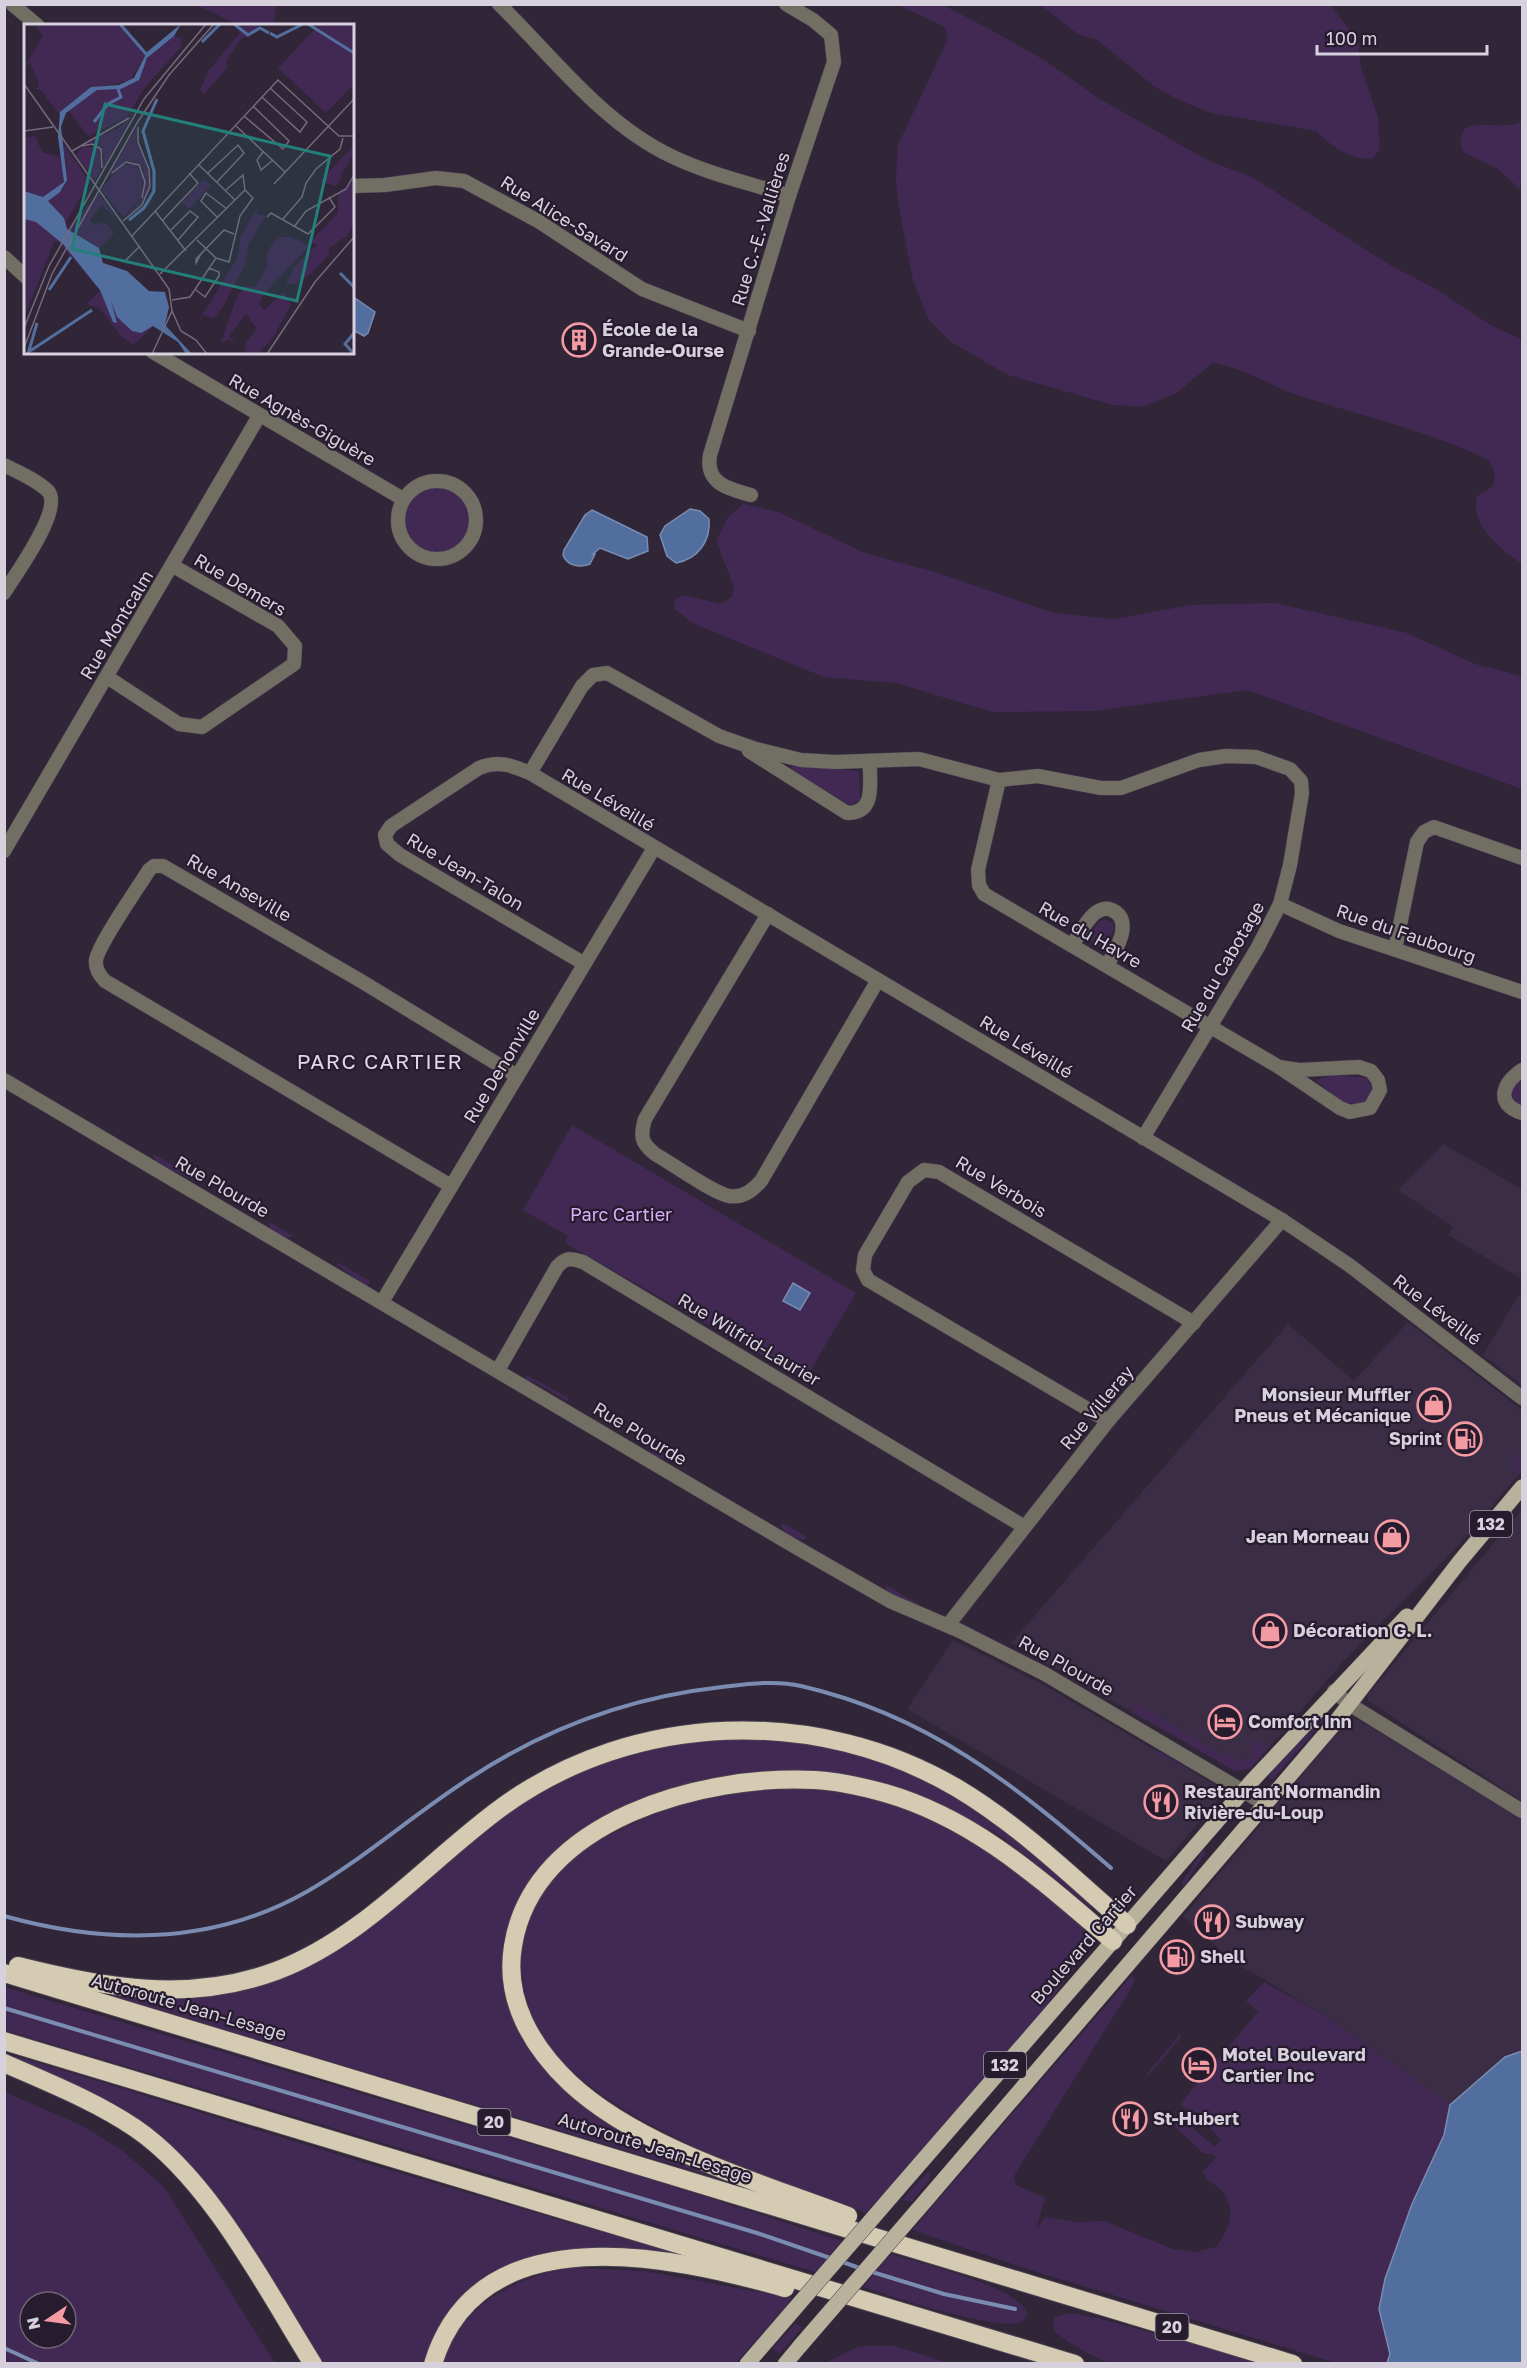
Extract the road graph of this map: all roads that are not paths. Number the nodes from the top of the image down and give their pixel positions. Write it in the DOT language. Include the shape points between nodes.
graph roads {
  1 [pos="12,4"];
  2 [pos="499,4"];
  3 [pos="786,4"];
  4 [pos="36,24"];
  5 [pos="354,186"];
  6 [pos="789,196"];
  7 [pos="4,257"];
  8 [pos="4,274"];
  9 [pos="24,276"];
  10 [pos="24,278"];
  11 [pos="749,331"];
  12 [pos="156,354"];
  13 [pos="259,416"];
  14 [pos="4,465"];
  15 [pos="751,495"];
  16 [pos="403,499"];
  17 [pos="172,566"];
  18 [pos="4,593"];
  19 [pos="107,677"];
  20 [pos="738,743"];
  21 [pos="870,761"];
  22 [pos="491,763"];
  23 [pos="530,773"];
  24 [pos="999,780"];
  25 [pos="654,848"];
  26 [pos="4,851"];
  27 [pos="1522,858"];
  28 [pos="1280,904"];
  29 [pos="768,914"];
  30 [pos="1072,945"];
  31 [pos="1395,949"];
  32 [pos="583,963"];
  33 [pos="1107,965"];
  34 [pos="878,980"];
  35 [pos="1522,992"];
  36 [pos="1210,1027"];
  37 [pos="1279,1067"];
  38 [pos="1522,1070"];
  39 [pos="517,1076"];
  40 [pos="4,1080"];
  41 [pos="1522,1113"];
  42 [pos="1143,1138"];
  43 [pos="451,1186"];
  44 [pos="1282,1220"];
  45 [pos="382,1302"];
  46 [pos="1194,1323"];
  47 [pos="498,1370"];
  48 [pos="1522,1398"];
  49 [pos="1108,1421"];
  50 [pos="1522,1487"];
  51 [pos="1023,1526"];
  52 [pos="1460,1561"];
  53 [pos="948,1625"];
  54 [pos="1334,1691"];
  55 [pos="1349,1704"];
  56 [pos="1243,1791"];
  57 [pos="1265,1804"];
  58 [pos="1522,1811"];
  59 [pos="1127,1925"];
  60 [pos="1113,1941"];
  61 [pos="1146,1942"];
  62 [pos="1133,1959"];
  63 [pos="4,1963"];
  64 [pos="4,1973"];
  65 [pos="4,2041"];
  66 [pos="4,2063"];
  67 [pos="984,2268"];
  68 [pos="999,2341"];
  69 [pos="313,2364"];
  70 [pos="434,2364"];
  71 [pos="747,2364"];
  72 [pos="785,2364"];
  73 [pos="1074,2364"];
  74 [pos="1293,2364"];
  1 -- 4 [label="street"];
  2 -- 6 [label="street" via="603,110 642,139 680,160"];
  3 -- 6 [label="street, Rue C.-E.-Vallières" via="824,28 831,35 835,51"];
  5 -- 11 [label="street, Rue Alice-Savard" via="436,178 464,181 538,221 642,289"];
  6 -- 11 [label="street, Rue C.-E.-Vallières"];
  7 -- 9 [label="street"];
  8 -- 10 [label="street"];
  11 -- 15 [label="street, Rue C.-E.-Vallières" via="709,461 717,482"];
  12 -- 13 [label="street, Rue Agnès-Giguère"];
  13 -- 16 [label="street, Rue Agnès-Giguère"];
  13 -- 17 [label="street, Rue Montcalm"];
  14 -- 18 [label="street" via="42,487 52,499 48,521"];
  16 -- 16 [label="street" via="398,529 416,554 446,558 471,541 475,511 469,497 457,486 443,481 428,482"];
  17 -- 19 [label="street, Rue Montcalm"];
  17 -- 19 [label="street, Rue Demers" via="278,626 295,646 294,664 202,726 179,724"];
  19 -- 26 [label="street, Rue Montcalm"];
  20 -- 21 [label="street, Rue du Cabotage" via="801,760"];
  20 -- 21 [label="street, Rue du Cabotage" via="847,813 863,810 868,804"];
  20 -- 23 [label="street, Rue du Cabotage" via="698,726 631,684 600,672 587,678"];
  21 -- 24 [label="street, Rue du Cabotage" via="919,759"];
  22 -- 23 [label="street, Rue Léveillé" via="509,764"];
  22 -- 32 [label="street, Rue Jean-Talon" via="391,826 385,835 387,844"];
  23 -- 25 [label="street, Rue Léveillé"];
  24 -- 28 [label="street, Rue du Cabotage" via="1038,776 1121,788 1198,760 1226,756 1256,758 1290,769 1301,781 1302,793"];
  24 -- 30 [label="street, Rue du Havre" via="978,870 979,885 994,901"];
  25 -- 29 [label="street, Rue Léveillé"];
  25 -- 32 [label="street, Rue Denonville"];
  27 -- 31 [label="street" via="1434,827 1424,832 1417,842"];
  28 -- 31 [label="street, Rue du Faubourg" via="1339,931"];
  28 -- 36 [label="street, Rue du Cabotage"];
  29 -- 34 [label="street, Rue Léveillé"];
  29 -- 34 [label="street" via="645,1119 641,1138 655,1154 727,1196 751,1192"];
  30 -- 33 [label="street, Rue du Havre"];
  30 -- 33 [label="street" via="1095,913 1112,910 1123,925"];
  31 -- 35 [label="street, Rue du Faubourg"];
  32 -- 39 [label="street, Rue Denonville"];
  33 -- 36 [label="street, Rue du Havre"];
  34 -- 42 [label="street, Rue Léveillé"];
  36 -- 37 [label="street, Rue du Havre"];
  36 -- 42 [label="street, Rue du Cabotage"];
  37 -- 37 [label="street, Rue du Havre" via="1323,1099 1350,1112 1370,1108 1380,1090 1371,1071 1359,1067"];
  38 -- 41 [label="street" via="1508,1081 1504,1090 1505,1101"];
  39 -- 43 [label="street, Rue Denonville"];
  39 -- 43 [label="street, Rue Anseville" via="163,866 149,870 101,948 96,966 105,981"];
  40 -- 45 [label="street, Rue Plourde"];
  42 -- 44 [label="street, Rue Léveillé"];
  43 -- 45 [label="street, Rue Denonville"];
  44 -- 46 [label="street, Rue Villeray"];
  44 -- 48 [label="street, Rue Léveillé" via="1357,1271"];
  45 -- 47 [label="street, Rue Plourde"];
  46 -- 49 [label="street, Rue Villeray"];
  46 -- 49 [label="street, Rue Verbois" via="939,1172 924,1170 908,1182 865,1255 863,1270 868,1280"];
  47 -- 51 [label="street, Rue Wilfrid-Laurier" via="557,1267 571,1258"];
  47 -- 53 [label="street, Rue Plourde" via="870,1590"];
  49 -- 51 [label="street, Rue Villeray"];
  50 -- 52 [label="main road, Boulevard Cartier / 132"];
  51 -- 53 [label="street, Rue Villeray"];
  52 -- 54 [label="main road, Boulevard Cartier / 132"];
  52 -- 55 [label="main road, Boulevard Cartier / 132"];
  53 -- 56 [label="street, Rue Plourde" via="1045,1674"];
  54 -- 55 [label="street"];
  54 -- 56 [label="main road, Boulevard Cartier / 132"];
  55 -- 57 [label="main road, Boulevard Cartier / 132"];
  55 -- 58 [label="street"];
  56 -- 57 [label="street, Rue Plourde"];
  56 -- 59 [label="main road, Boulevard Cartier / 132"];
  57 -- 61 [label="main road, Boulevard Cartier / 132"];
  59 -- 60 [label="main road, Boulevard Cartier / 132"];
  59 -- 61 [label="main road"];
  59 -- 63 [label="highway" via="1004,1819 924,1770 840,1741 785,1732 737,1730 645,1741 615,1749 549,1778 504,1805 357,1927 321,1950 275,1971 207,1988 148,1990"];
  60 -- 62 [label="main road"];
  60 -- 67 [label="highway" via="1008,1854 963,1824 885,1793 819,1780 721,1786 690,1792 620,1818 557,1860 532,1891 523,1910 511,1967 517,2004 538,2048 592,2101 701,2159"];
  60 -- 71 [label="main road, Boulevard Cartier / 132, bridge"];
  61 -- 62 [label="main road, Boulevard Cartier / 132"];
  62 -- 72 [label="main road, Boulevard Cartier / 132, bridge"];
  64 -- 67 [label="highway, Autoroute Jean-Lesage / 20"];
  65 -- 68 [label="highway"];
  66 -- 69 [label="highway" via="64,2089 135,2128 178,2164 223,2222"];
  67 -- 74 [label="highway, Autoroute Jean-Lesage / 20"];
  68 -- 70 [label="highway" via="706,2270 586,2257 523,2268 486,2287 454,2318 441,2339"];
  68 -- 73 [label="highway"];
}
